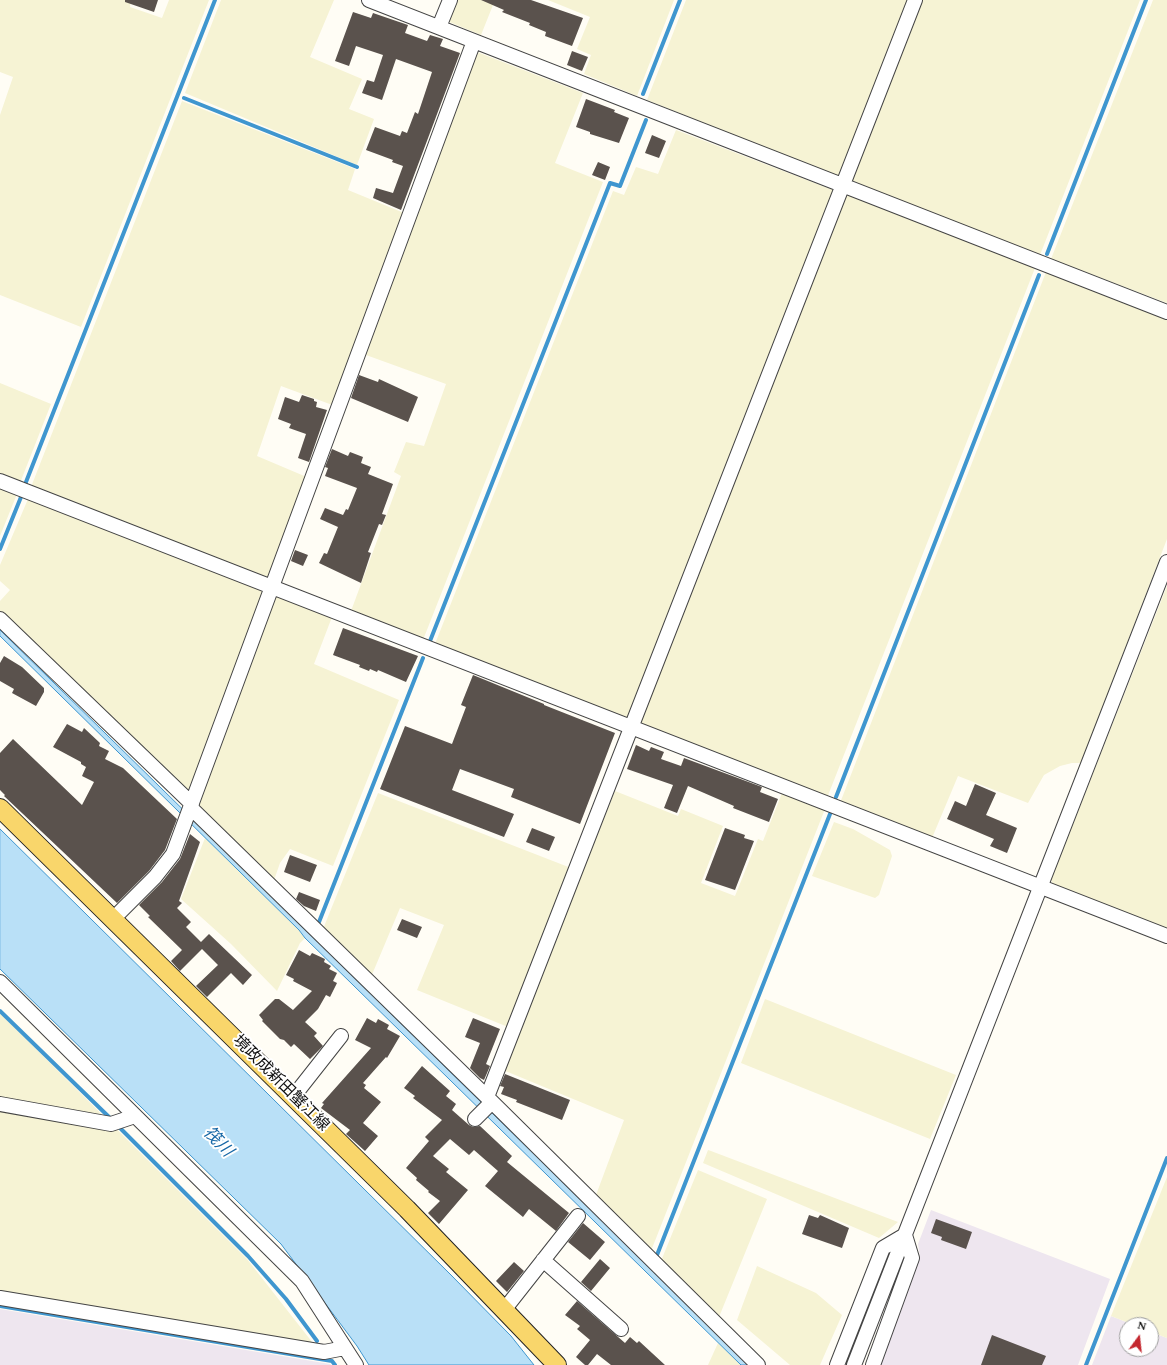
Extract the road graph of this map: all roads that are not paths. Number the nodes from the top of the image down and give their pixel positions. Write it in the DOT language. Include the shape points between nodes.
graph roads {
  1 [pos="370,0"];
  2 [pos="450,0"];
  3 [pos="915,0"];
  4 [pos="439,27"];
  5 [pos="474,42"];
  6 [pos="844,184"];
  7 [pos="1167,312"];
  8 [pos="0,481"];
  9 [pos="1167,562"];
  10 [pos="273,586"];
  11 [pos="0,619"];
  12 [pos="631,728"];
  13 [pos="0,808"];
  14 [pos="189,811"];
  15 [pos="1042,886"];
  16 [pos="113,920"];
  17 [pos="1167,936"];
  18 [pos="0,982"];
  19 [pos="341,1036"];
  20 [pos="293,1097"];
  21 [pos="0,1104"];
  22 [pos="485,1107"];
  23 [pos="135,1116"];
  24 [pos="578,1216"];
  25 [pos="905,1235"];
  26 [pos="544,1260"];
  27 [pos="0,1298"];
  28 [pos="504,1310"];
  29 [pos="621,1330"];
  30 [pos="345,1348"];
  31 [pos="356,1365"];
  32 [pos="557,1365"];
  33 [pos="758,1365"];
  34 [pos="837,1365"];
  35 [pos="854,1365"];
  36 [pos="872,1365"];
  1 -- 4 [label="street"];
  2 -- 4 [label="street"];
  3 -- 6 [label="street"];
  4 -- 5 [label="street"];
  5 -- 6 [label="street"];
  5 -- 10 [label="street"];
  6 -- 7 [label="street"];
  6 -- 12 [label="street"];
  8 -- 10 [label="street"];
  9 -- 15 [label="street"];
  10 -- 12 [label="street"];
  10 -- 14 [label="street"];
  11 -- 14 [label="street"];
  12 -- 15 [label="street"];
  12 -- 22 [label="street"];
  13 -- 16 [label="main road, 境政成新田蟹江線"];
  14 -- 16 [label="street" via="173,854 155,877"];
  14 -- 22 [label="street"];
  15 -- 17 [label="street"];
  15 -- 25 [label="street"];
  16 -- 20 [label="main road, 境政成新田蟹江線"];
  18 -- 23 [label="street"];
  19 -- 20 [label="street"];
  20 -- 28 [label="main road, 境政成新田蟹江線" via="407,1209"];
  21 -- 23 [label="street" via="111,1124"];
  22 -- 33 [label="street"];
  23 -- 30 [label="street" via="302,1281"];
  24 -- 26 [label="street"];
  25 -- 34 [label="street" via="883,1248"];
  25 -- 35 [label="street"];
  25 -- 36 [label="street" via="912,1258"];
  26 -- 28 [label="street"];
  26 -- 29 [label="street"];
  27 -- 30 [label="street" via="324,1352"];
  28 -- 32 [label="main road, 境政成新田蟹江線"];
  30 -- 31 [label="street"];
}
